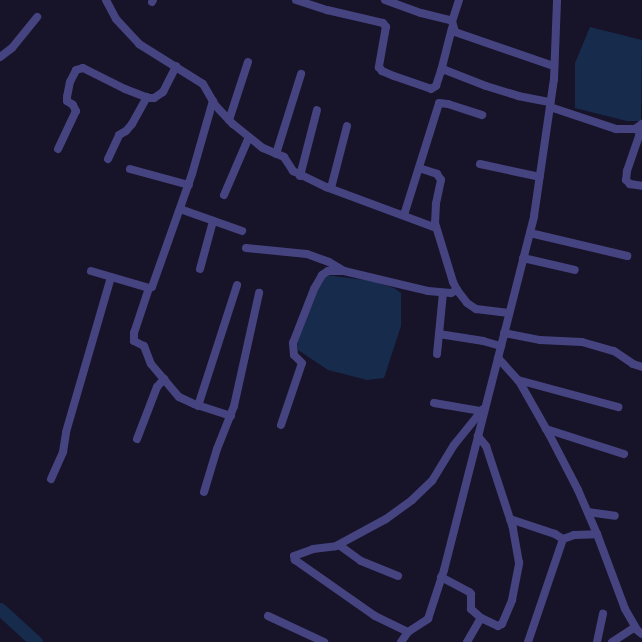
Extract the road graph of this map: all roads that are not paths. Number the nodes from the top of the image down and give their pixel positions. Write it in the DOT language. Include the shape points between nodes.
graph roads {
  1 [pos="106,0"];
  2 [pos="296,0"];
  3 [pos="385,0"];
  4 [pos="459,0"];
  5 [pos="557,0"];
  6 [pos="37,17"];
  7 [pos="452,24"];
  8 [pos="0,57"];
  9 [pos="248,62"];
  10 [pos="176,66"];
  11 [pos="554,66"];
  12 [pos="441,71"];
  13 [pos="301,74"];
  14 [pos="147,97"];
  15 [pos="213,101"];
  16 [pos="550,105"];
  17 [pos="317,110"];
  18 [pos="482,115"];
  19 [pos="229,120"];
  20 [pos="347,126"];
  21 [pos="641,126"];
  22 [pos="249,137"];
  23 [pos="58,148"];
  24 [pos="276,154"];
  25 [pos="108,159"];
  26 [pos="480,164"];
  27 [pos="419,168"];
  28 [pos="130,169"];
  29 [pos="300,176"];
  30 [pos="540,176"];
  31 [pos="189,185"];
  32 [pos="642,186"];
  33 [pos="331,188"];
  34 [pos="224,195"];
  35 [pos="180,210"];
  36 [pos="404,215"];
  37 [pos="213,220"];
  38 [pos="436,228"];
  39 [pos="242,231"];
  40 [pos="530,233"];
  41 [pos="246,248"];
  42 [pos="628,256"];
  43 [pos="523,258"];
  44 [pos="200,269"];
  45 [pos="575,270"];
  46 [pos="91,271"];
  47 [pos="344,272"];
  48 [pos="111,277"];
  49 [pos="237,285"];
  50 [pos="149,288"];
  51 [pos="457,290"];
  52 [pos="259,293"];
  53 [pos="443,293"];
  54 [pos="509,313"];
  55 [pos="504,332"];
  56 [pos="439,334"];
  57 [pos="501,346"];
  58 [pos="437,354"];
  59 [pos="498,358"];
  60 [pos="642,368"];
  61 [pos="164,379"];
  62 [pos="518,380"];
  63 [pos="434,403"];
  64 [pos="198,406"];
  65 [pos="618,407"];
  66 [pos="483,408"];
  67 [pos="231,416"];
  68 [pos="281,425"];
  69 [pos="546,429"];
  70 [pos="478,436"];
  71 [pos="137,439"];
  72 [pos="624,454"];
  73 [pos="51,479"];
  74 [pos="204,492"];
  75 [pos="588,512"];
  76 [pos="615,516"];
  77 [pos="510,519"];
  78 [pos="597,534"];
  79 [pos="563,539"];
  80 [pos="339,545"];
  81 [pos="398,576"];
  82 [pos="441,577"];
  83 [pos="602,614"];
  84 [pos="268,616"];
  85 [pos="481,618"];
  86 [pos="635,627"];
  87 [pos="408,632"];
  88 [pos="642,634"];
  89 [pos="324,642"];
  90 [pos="401,642"];
  91 [pos="467,642"];
  92 [pos="528,642"];
  93 [pos="597,642"];
  94 [pos="612,642"];
  1 -- 10 [label="street" via="116,19 140,44"];
  2 -- 12 [label="street" via="383,23 386,27 379,65 382,71 432,89 436,86"];
  3 -- 7 [label="street"];
  4 -- 7 [label="street"];
  5 -- 11 [label="street"];
  6 -- 8 [label="street" via="12,48"];
  7 -- 11 [label="street" via="454,32 458,34"];
  7 -- 12 [label="street"];
  9 -- 19 [label="street"];
  10 -- 14 [label="street" via="163,92 154,98"];
  10 -- 15 [label="street" via="203,84"];
  11 -- 16 [label="street"];
  12 -- 16 [label="street" via="445,70 486,86"];
  13 -- 24 [label="street"];
  14 -- 23 [label="street" via="79,68 70,82 67,97 76,111"];
  14 -- 25 [label="street" via="132,124 119,135"];
  15 -- 19 [label="street"];
  15 -- 31 [label="street"];
  16 -- 21 [label="street" via="616,129 626,130"];
  16 -- 30 [label="street"];
  17 -- 29 [label="street"];
  18 -- 27 [label="street" via="439,103"];
  19 -- 22 [label="street"];
  20 -- 33 [label="street"];
  21 -- 32 [label="street" via="626,180 630,184"];
  22 -- 24 [label="street"];
  22 -- 34 [label="street"];
  24 -- 29 [label="street" via="284,157 291,169"];
  26 -- 30 [label="street"];
  27 -- 36 [label="street"];
  27 -- 38 [label="street" via="437,174 441,180 435,211"];
  28 -- 31 [label="street"];
  29 -- 33 [label="street"];
  30 -- 40 [label="street"];
  31 -- 35 [label="street"];
  33 -- 36 [label="street"];
  35 -- 37 [label="street"];
  35 -- 50 [label="street" via="154,285"];
  36 -- 38 [label="street"];
  37 -- 39 [label="street"];
  37 -- 44 [label="street"];
  38 -- 51 [label="street" via="452,282"];
  40 -- 42 [label="street"];
  40 -- 43 [label="street"];
  41 -- 47 [label="street" via="307,254 329,262"];
  43 -- 45 [label="street"];
  43 -- 54 [label="street"];
  46 -- 48 [label="street"];
  47 -- 53 [label="street"];
  47 -- 68 [label="street" via="328,272 322,275 314,289 293,343 293,351 302,366"];
  48 -- 50 [label="street"];
  48 -- 73 [label="street" via="66,432 63,452"];
  49 -- 64 [label="street"];
  50 -- 61 [label="street" via="133,337 134,341 144,346 151,364"];
  51 -- 53 [label="street"];
  51 -- 54 [label="street" via="467,303 476,309"];
  52 -- 67 [label="street" via="242,379"];
  53 -- 56 [label="street"];
  54 -- 55 [label="street"];
  55 -- 57 [label="street"];
  55 -- 60 [label="street" via="540,340 582,342 614,351"];
  56 -- 57 [label="street"];
  56 -- 58 [label="street"];
  57 -- 59 [label="street"];
  59 -- 62 [label="street"];
  59 -- 66 [label="street"];
  61 -- 64 [label="street" via="179,397"];
  61 -- 71 [label="street" via="157,388"];
  62 -- 65 [label="street"];
  62 -- 69 [label="street"];
  63 -- 66 [label="street"];
  64 -- 67 [label="street"];
  66 -- 70 [label="street"];
  66 -- 80 [label="street" via="423,490 386,519"];
  67 -- 74 [label="street" via="220,438"];
  69 -- 72 [label="street"];
  69 -- 75 [label="street"];
  70 -- 77 [label="street" via="486,446"];
  70 -- 82 [label="street"];
  75 -- 76 [label="street"];
  75 -- 78 [label="street"];
  77 -- 79 [label="street"];
  77 -- 85 [label="street" via="519,563 512,600 501,626"];
  78 -- 79 [label="street" via="574,535"];
  78 -- 86 [label="street" via="625,609"];
  79 -- 92 [label="street"];
  80 -- 81 [label="street" via="361,561"];
  80 -- 87 [label="street" via="313,549 294,558 375,616"];
  82 -- 85 [label="street" via="469,592 471,609"];
  82 -- 87 [label="street" via="428,619"];
  83 -- 93 [label="street"];
  84 -- 89 [label="street"];
  85 -- 91 [label="street"];
  86 -- 88 [label="street"];
  86 -- 94 [label="street"];
  87 -- 90 [label="street"];
}
